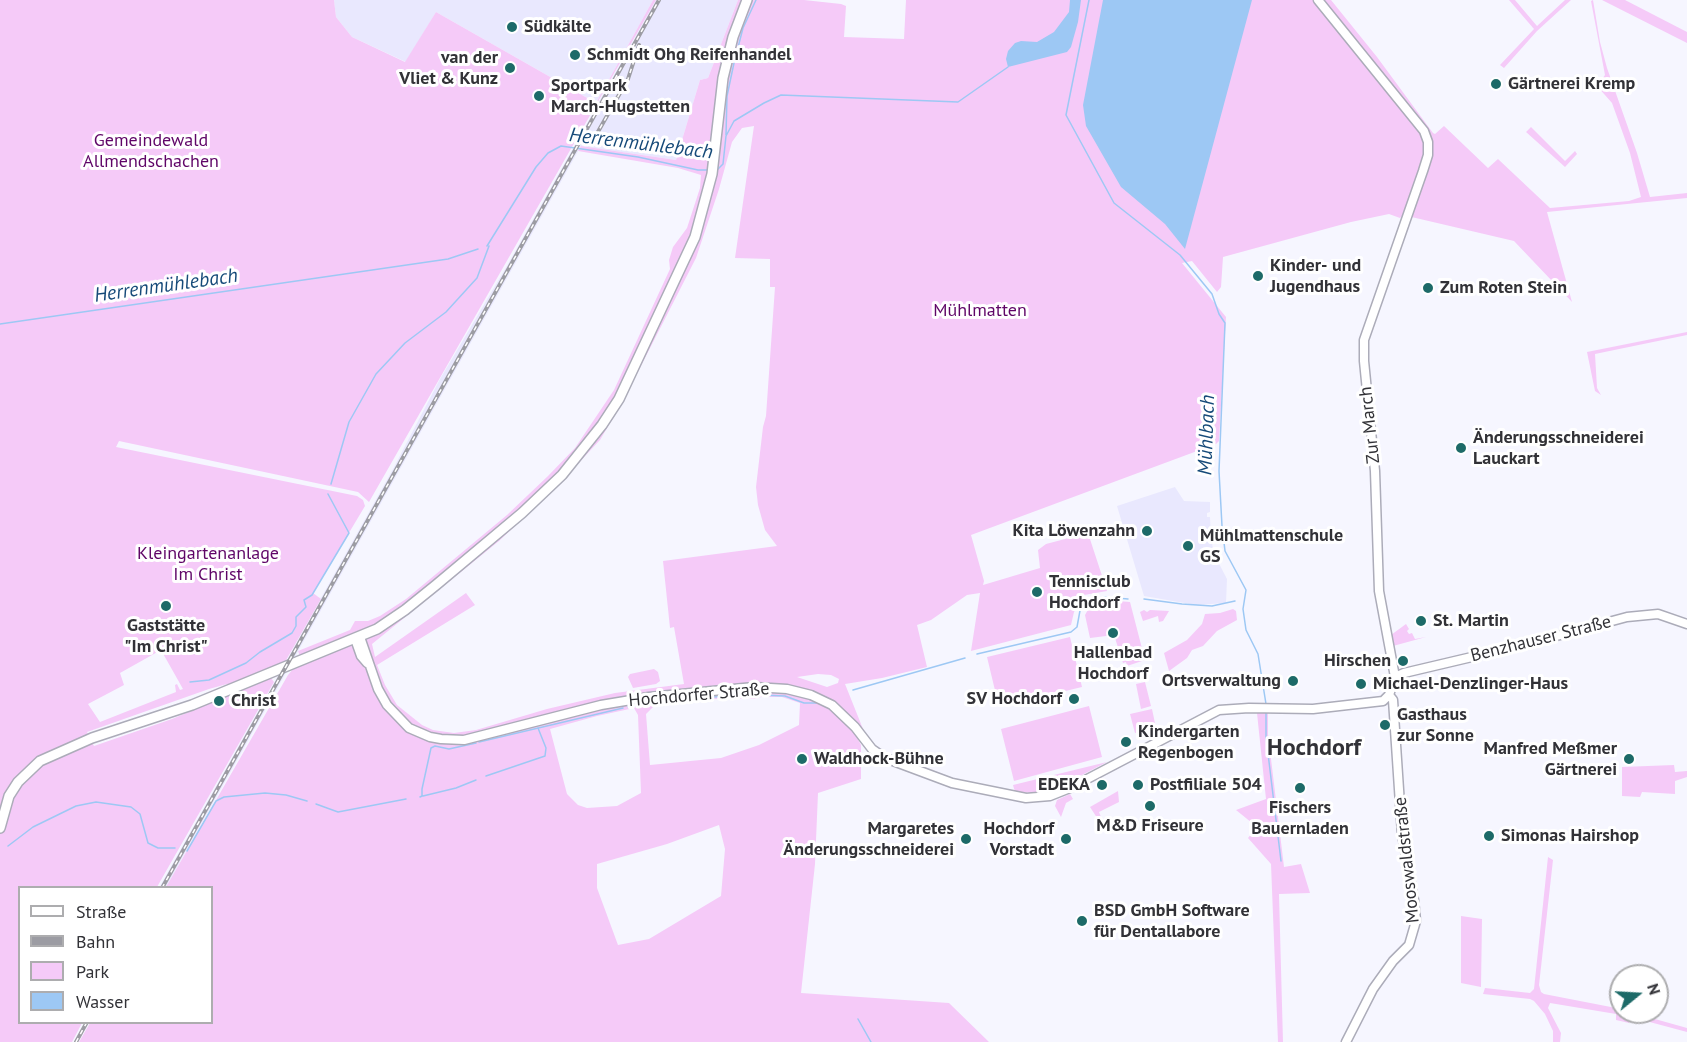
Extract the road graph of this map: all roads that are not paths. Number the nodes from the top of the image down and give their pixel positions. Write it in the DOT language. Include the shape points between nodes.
graph roads {
  1 [pos="747,0"];
  2 [pos="1318,0"];
  3 [pos="1687,624"];
  4 [pos="358,638"];
  5 [pos="342,644"];
  6 [pos="361,656"];
  7 [pos="370,668"];
  8 [pos="1395,677"];
  9 [pos="1389,695"];
  10 [pos="0,828"];
  11 [pos="1346,1042"];
  1 -- 4 [label="main road" via="723,78 712,171 695,237 619,399 562,475 522,513 410,606"];
  2 -- 8 [label="street, Zur March" via="1428,141 1428,155 1363,349 1375,471 1380,600"];
  3 -- 8 [label="street, Benzhauser Straße" via="1658,614 1627,617"];
  4 -- 5 [label="main road"];
  4 -- 6 [label="street, Hochdorfer Straße"];
  4 -- 7 [label="street, Hochdorfer Straße"];
  5 -- 6 [label="street"];
  5 -- 10 [label="main road" via="40,761 9,796"];
  6 -- 7 [label="street, Hochdorfer Straße"];
  7 -- 9 [label="street, Hochdorfer Straße" via="382,698 396,716 419,733 441,739 471,738 637,699 742,688 787,689 832,705 885,758 952,783 1026,798 1050,796 1070,788 1213,712 1378,703"];
  8 -- 9 [label="street"];
  9 -- 11 [label="street, Mooswaldstraße" via="1393,700 1402,834 1416,921 1409,945 1378,981"];
}
